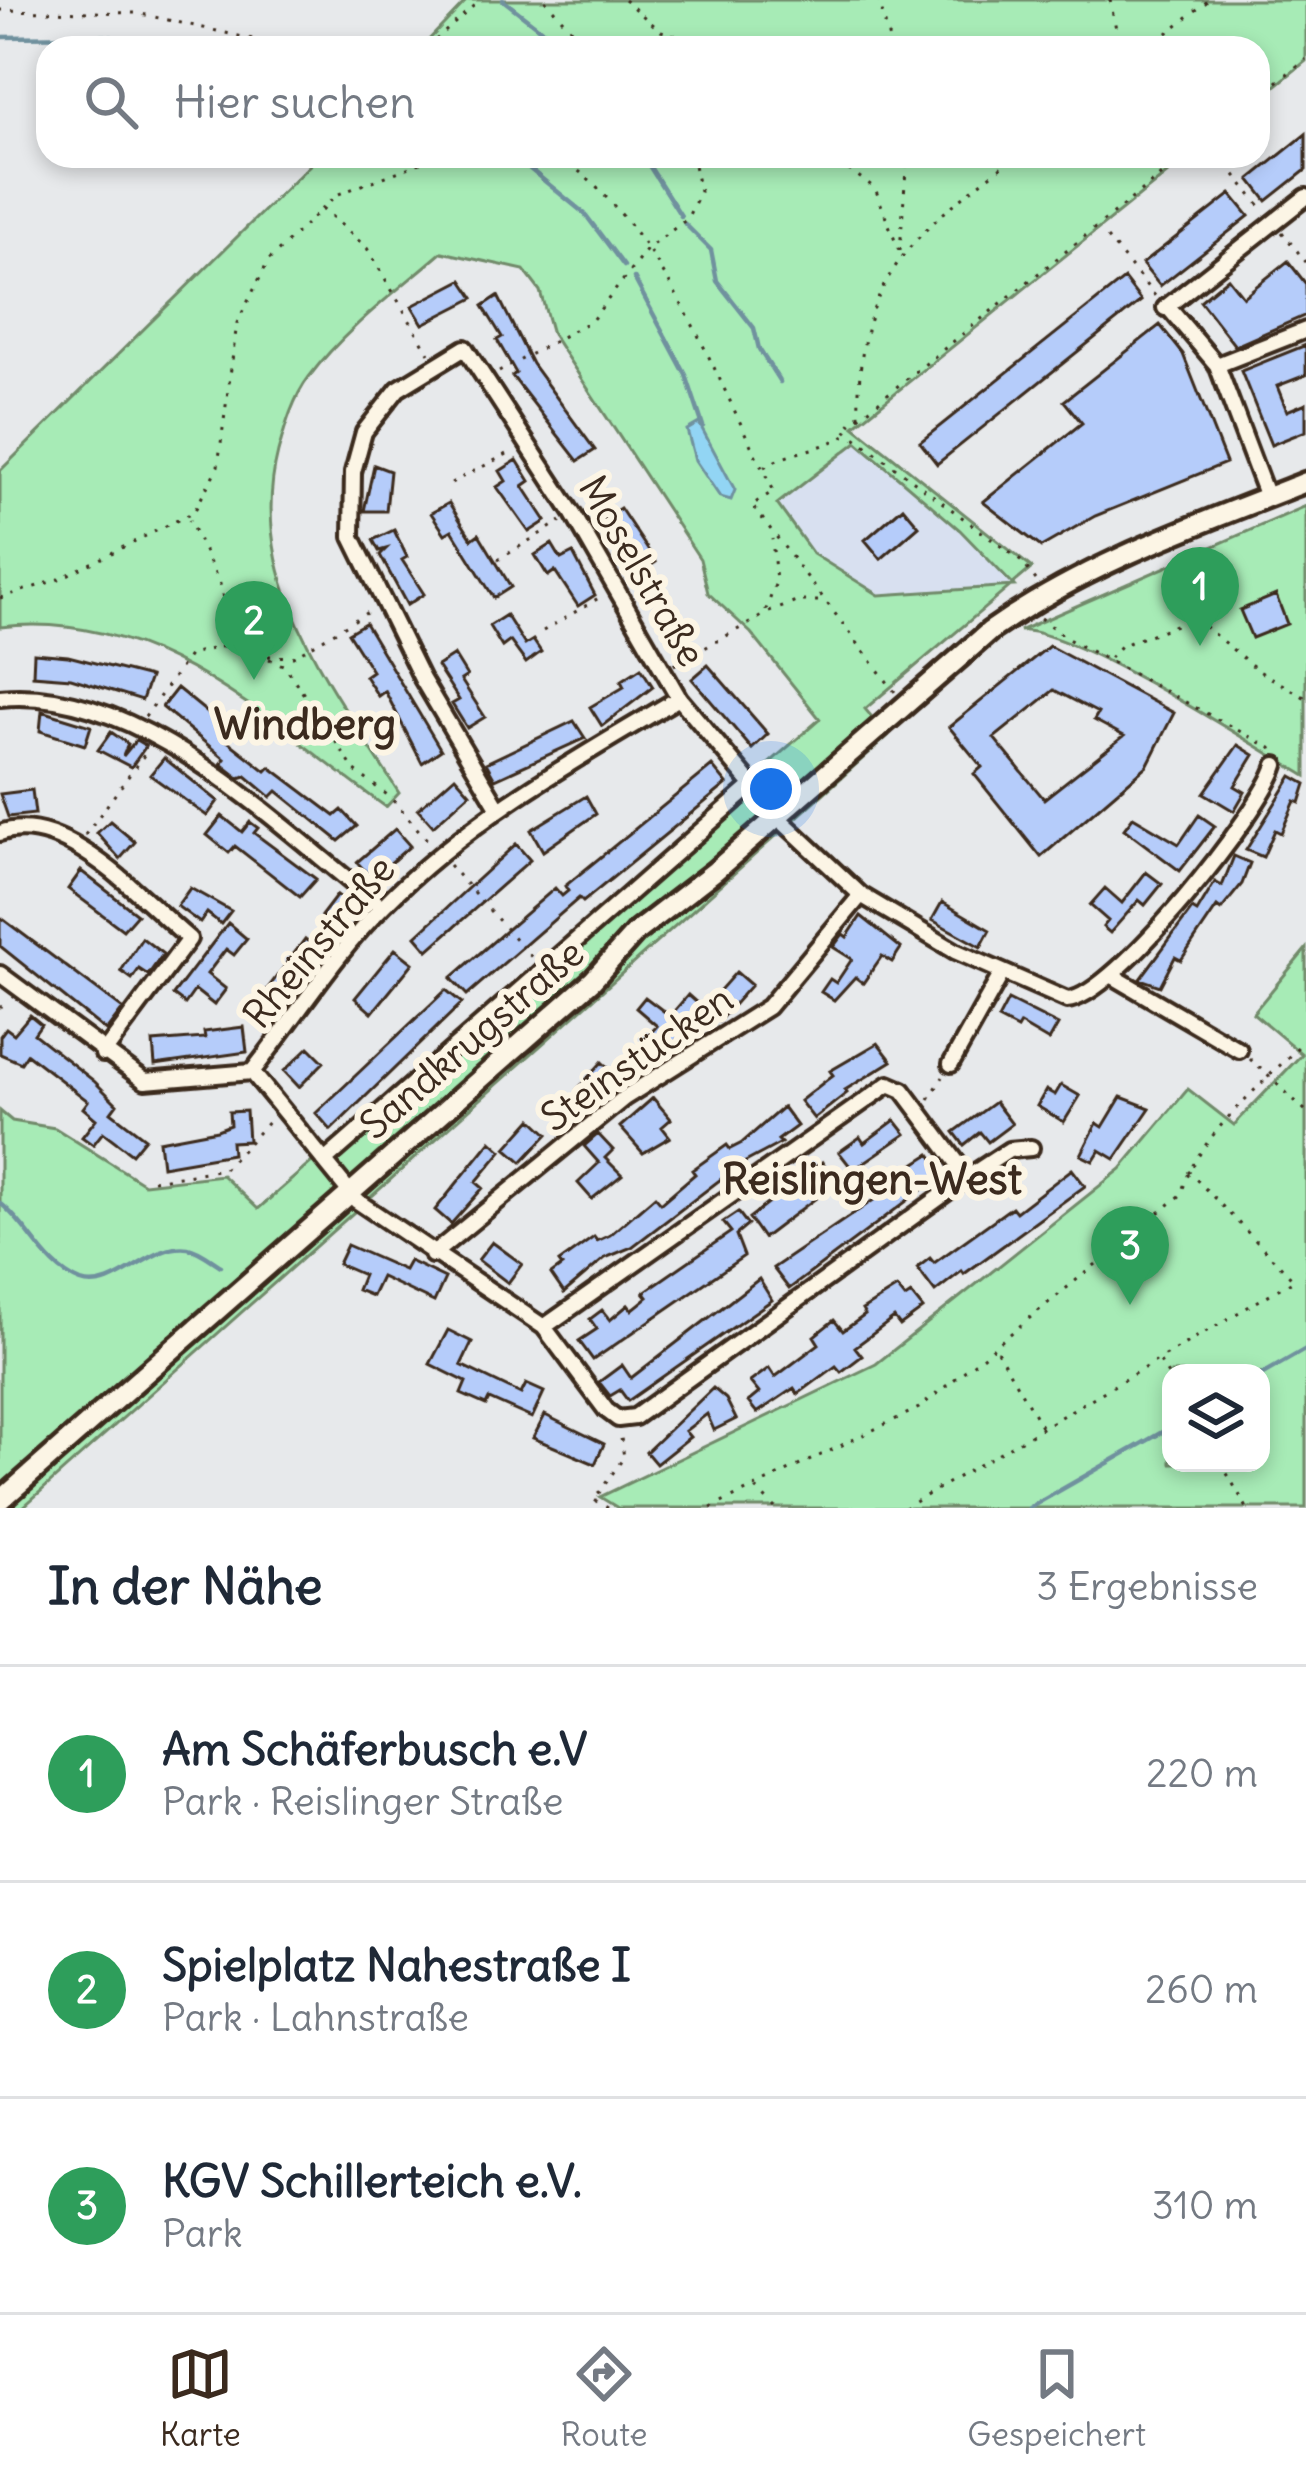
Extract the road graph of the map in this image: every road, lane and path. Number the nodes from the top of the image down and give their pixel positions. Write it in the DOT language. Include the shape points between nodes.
graph roads {
  1 [pos="480,0"];
  2 [pos="545,0"];
  3 [pos="624,0"];
  4 [pos="879,0"];
  5 [pos="1110,0"];
  6 [pos="1209,0"];
  7 [pos="0,10"];
  8 [pos="239,36"];
  9 [pos="439,36"];
  10 [pos="577,36"];
  11 [pos="679,36"];
  12 [pos="888,36"];
  13 [pos="1118,36"];
  14 [pos="1163,36"];
  15 [pos="1306,58"];
  16 [pos="1270,87"];
  17 [pos="403,168"];
  18 [pos="573,168"];
  19 [pos="693,168"];
  20 [pos="846,168"];
  21 [pos="907,168"];
  22 [pos="1000,168"];
  23 [pos="1170,168"];
  24 [pos="1230,168"];
  25 [pos="1306,197"];
  26 [pos="320,207"];
  27 [pos="1274,223"];
  28 [pos="1107,238"];
  29 [pos="648,248"];
  30 [pos="900,252"];
  31 [pos="1306,262"];
  32 [pos="1166,307"];
  33 [pos="1306,330"];
  34 [pos="435,364"];
  35 [pos="1217,365"];
  36 [pos="487,379"];
  37 [pos="860,416"];
  38 [pos="848,433"];
  39 [pos="527,444"];
  40 [pos="762,468"];
  41 [pos="1306,482"];
  42 [pos="451,483"];
  43 [pos="1267,497"];
  44 [pos="573,514"];
  45 [pos="188,518"];
  46 [pos="771,535"];
  47 [pos="498,560"];
  48 [pos="614,589"];
  49 [pos="1039,597"];
  50 [pos="0,598"];
  51 [pos="824,601"];
  52 [pos="382,603"];
  53 [pos="764,615"];
  54 [pos="543,631"];
  55 [pos="232,644"];
  56 [pos="258,654"];
  57 [pos="1109,659"];
  58 [pos="662,672"];
  59 [pos="899,696"];
  60 [pos="0,698"];
  61 [pos="679,698"];
  62 [pos="1306,698"];
  63 [pos="139,727"];
  64 [pos="159,735"];
  65 [pos="1276,765"];
  66 [pos="752,786"];
  67 [pos="498,806"];
  68 [pos="778,816"];
  69 [pos="0,833"];
  70 [pos="77,846"];
  71 [pos="440,855"];
  72 [pos="861,895"];
  73 [pos="382,907"];
  74 [pos="542,970"];
  75 [pos="1002,973"];
  76 [pos="0,974"];
  77 [pos="1111,975"];
  78 [pos="1306,1038"];
  79 [pos="1239,1050"];
  80 [pos="103,1054"];
  81 [pos="951,1064"];
  82 [pos="252,1072"];
  83 [pos="1272,1077"];
  84 [pos="283,1107"];
  85 [pos="921,1111"];
  86 [pos="1306,1111"];
  87 [pos="1031,1148"];
  88 [pos="327,1159"];
  89 [pos="1187,1171"];
  90 [pos="968,1177"];
  91 [pos="153,1180"];
  92 [pos="350,1190"];
  93 [pos="432,1255"];
  94 [pos="1294,1280"];
  95 [pos="1304,1282"];
  96 [pos="544,1327"];
  97 [pos="995,1349"];
  98 [pos="1159,1360"];
  99 [pos="1162,1365"];
  100 [pos="618,1419"];
  101 [pos="1042,1427"];
  102 [pos="1226,1472"];
  103 [pos="754,1487"];
  104 [pos="0,1501"];
  105 [pos="608,1508"];
  106 [pos="711,1508"];
  107 [pos="775,1508"];
  108 [pos="904,1508"];
  109 [pos="1247,1508"];
  1 -- 9 [label="path"];
  2 -- 10 [label="path"];
  3 -- 11 [label="path"];
  4 -- 12 [label="path"];
  5 -- 13 [label="path"];
  6 -- 14 [label="path"];
  7 -- 8 [label="path" via="136,13"];
  15 -- 16 [label="path"];
  17 -- 26 [label="path"];
  18 -- 29 [label="path"];
  19 -- 29 [label="path" via="697,202"];
  20 -- 30 [label="path" via="874,188"];
  21 -- 30 [label="path"];
  22 -- 30 [label="path"];
  23 -- 37 [label="path"];
  24 -- 27 [label="path"];
  25 -- 27 [label="street"];
  26 -- 34 [label="path" via="367,248"];
  26 -- 45 [label="path" via="268,260 245,300 229,360 218,466"];
  27 -- 31 [label="path"];
  27 -- 32 [label="street"];
  28 -- 32 [label="path"];
  29 -- 36 [label="path" via="592,320"];
  29 -- 40 [label="path"];
  30 -- 37 [label="path" via="858,366"];
  32 -- 35 [label="street"];
  33 -- 35 [label="street"];
  34 -- 36 [label="street, Moselstraße" via="464,348"];
  34 -- 52 [label="street" via="398,389 364,432 353,472 352,537"];
  35 -- 43 [label="street"];
  36 -- 39 [label="street, Moselstraße"];
  37 -- 38 [label="path"];
  38 -- 40 [label="path"];
  38 -- 49 [label="path" via="1022,562"];
  39 -- 42 [label="path"];
  39 -- 44 [label="street, Moselstraße"];
  40 -- 46 [label="path" via="774,491 752,505"];
  41 -- 43 [label="street, Sandkrugstraße"];
  43 -- 49 [label="street, Sandkrugstraße"];
  44 -- 47 [label="path"];
  44 -- 48 [label="street, Moselstraße"];
  45 -- 50 [label="path"];
  45 -- 55 [label="path" via="220,584"];
  46 -- 51 [label="path"];
  46 -- 53 [label="path" via="776,582"];
  48 -- 54 [label="path"];
  48 -- 58 [label="street, Moselstraße"];
  49 -- 57 [label="path" via="1042,622"];
  49 -- 68 [label="street, Sandkrugstraße"];
  51 -- 53 [label="path"];
  51 -- 59 [label="path"];
  52 -- 56 [label="path" via="293,657"];
  52 -- 67 [label="street"];
  53 -- 58 [label="path"];
  55 -- 56 [label="path"];
  55 -- 63 [label="path" via="190,654"];
  56 -- 71 [label="path" via="285,666 355,771 390,796"];
  57 -- 62 [label="path" via="1120,646 1194,619"];
  57 -- 65 [label="path" via="1271,748"];
  58 -- 61 [label="street, Moselstraße"];
  60 -- 63 [label="street" via="91,705"];
  61 -- 66 [label="street, Moselstraße"];
  61 -- 67 [label="street, Rheinstraße"];
  63 -- 64 [label="street"];
  64 -- 70 [label="path"];
  64 -- 73 [label="street"];
  65 -- 77 [label="street" via="1231,838"];
  66 -- 68 [label="street, Moselstraße"];
  66 -- 74 [label="street"];
  67 -- 71 [label="street, Rheinstraße"];
  68 -- 72 [label="street, Moselstraße"];
  68 -- 92 [label="street, Sandkrugstraße" via="636,932 593,980"];
  69 -- 70 [label="street" via="36,826"];
  70 -- 80 [label="street" via="189,939"];
  71 -- 73 [label="street, Rheinstraße"];
  71 -- 74 [label="path"];
  72 -- 75 [label="street, Moselstraße"];
  72 -- 93 [label="street, Steinstücken" via="768,1007 624,1098"];
  73 -- 82 [label="street, Rheinstraße"];
  74 -- 88 [label="street"];
  75 -- 77 [label="street, Moselstraße" via="1066,1000"];
  75 -- 81 [label="street"];
  76 -- 80 [label="street"];
  77 -- 79 [label="street"];
  78 -- 83 [label="path"];
  79 -- 83 [label="path"];
  80 -- 82 [label="street" via="145,1081"];
  81 -- 85 [label="path"];
  82 -- 84 [label="street"];
  83 -- 86 [label="path"];
  83 -- 89 [label="path"];
  84 -- 88 [label="street"];
  84 -- 91 [label="path" via="224,1169"];
  85 -- 90 [label="street"];
  85 -- 96 [label="street" via="897,1086 879,1089"];
  87 -- 90 [label="street" via="1009,1150"];
  88 -- 92 [label="street"];
  89 -- 94 [label="path"];
  89 -- 97 [label="path" via="1181,1195"];
  90 -- 100 [label="street" via="635,1417"];
  92 -- 93 [label="street"];
  92 -- 104 [label="street, Sandkrugstraße"];
  93 -- 96 [label="street"];
  94 -- 95 [label="path"];
  94 -- 98 [label="path"];
  96 -- 100 [label="street"];
  97 -- 101 [label="path"];
  97 -- 103 [label="path" via="896,1423"];
  98 -- 99 [label="path"];
  98 -- 101 [label="path"];
  100 -- 105 [label="path" via="624,1457 594,1499"];
  101 -- 108 [label="path"];
  102 -- 109 [label="path"];
  103 -- 106 [label="path"];
  103 -- 107 [label="path"];
}
